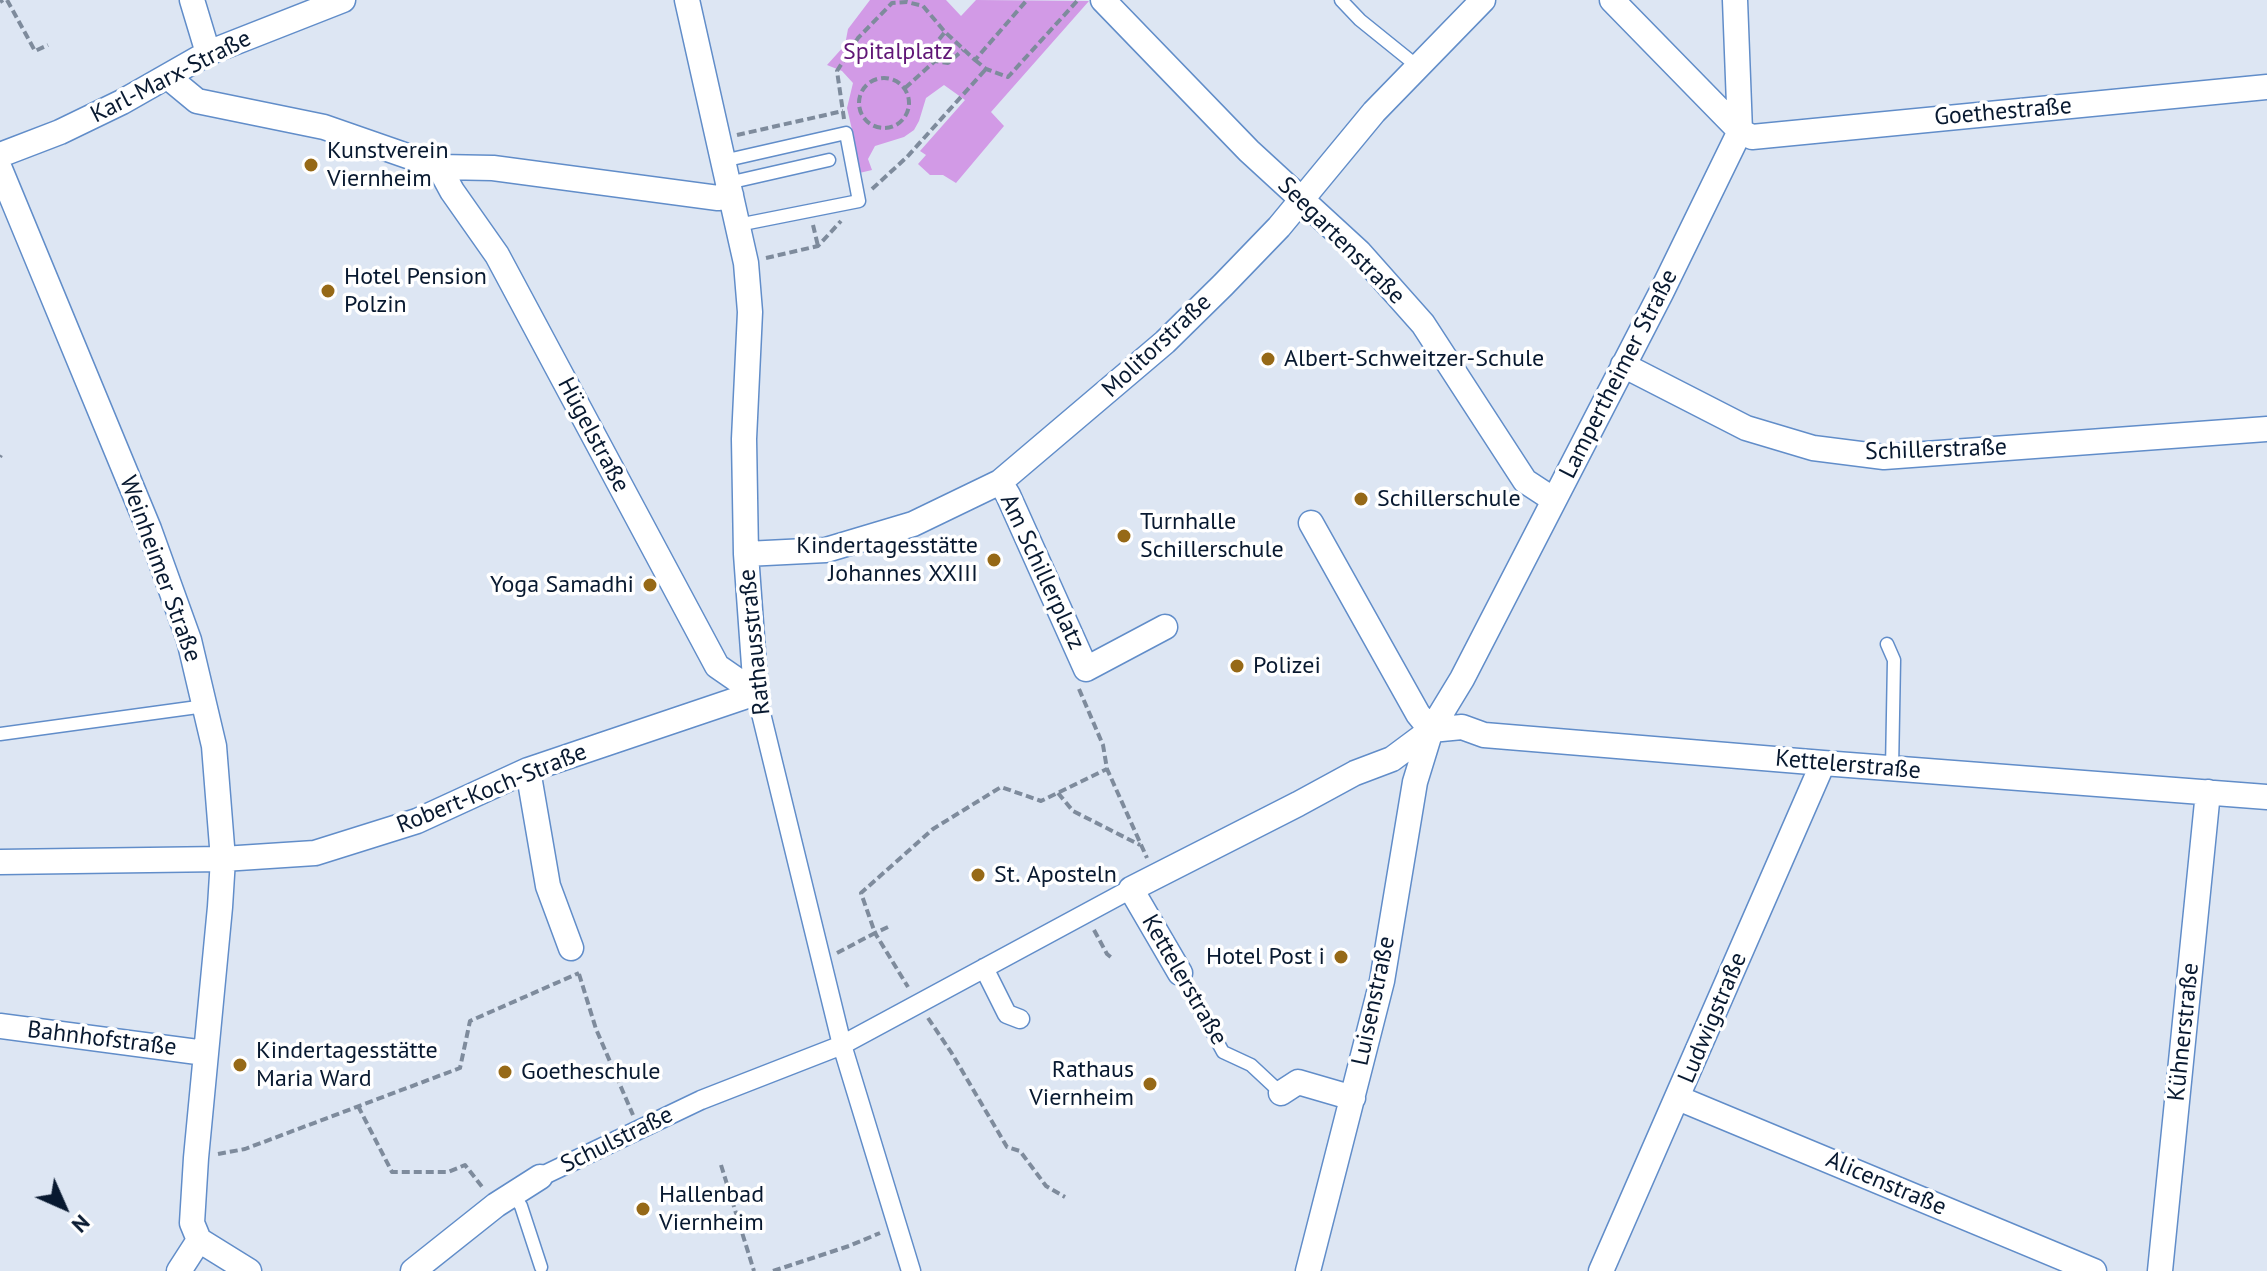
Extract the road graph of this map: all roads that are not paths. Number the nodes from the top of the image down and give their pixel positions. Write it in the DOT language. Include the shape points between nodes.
graph roads {
  1 [pos="192,0"];
  2 [pos="343,0"];
  3 [pos="687,0"];
  4 [pos="1103,0"];
  5 [pos="1341,0"];
  6 [pos="1483,0"];
  7 [pos="1612,0"];
  8 [pos="1735,0"];
  9 [pos="208,53"];
  10 [pos="1417,66"];
  11 [pos="168,77"];
  12 [pos="2267,87"];
  13 [pos="1740,131"];
  14 [pos="0,155"];
  15 [pos="829,160"];
  16 [pos="439,167"];
  17 [pos="0,169"];
  18 [pos="725,170"];
  19 [pos="1301,198"];
  20 [pos="738,225"];
  21 [pos="1623,365"];
  22 [pos="2267,429"];
  23 [pos="1000,482"];
  24 [pos="1554,500"];
  25 [pos="1311,523"];
  26 [pos="746,554"];
  27 [pos="1165,627"];
  28 [pos="1887,644"];
  29 [pos="756,693"];
  30 [pos="205,706"];
  31 [pos="1431,730"];
  32 [pos="0,734"];
  33 [pos="1823,763"];
  34 [pos="1892,769"];
  35 [pos="528,770"];
  36 [pos="2208,792"];
  37 [pos="2267,797"];
  38 [pos="223,859"];
  39 [pos="0,862"];
  40 [pos="1131,889"];
  41 [pos="571,948"];
  42 [pos="984,968"];
  43 [pos="1180,973"];
  44 [pos="1020,1019"];
  45 [pos="0,1026"];
  46 [pos="842,1045"];
  47 [pos="205,1053"];
  48 [pos="1281,1093"];
  49 [pos="1353,1098"];
  50 [pos="1678,1098"];
  51 [pos="540,1177"];
  52 [pos="504,1199"];
  53 [pos="199,1240"];
  54 [pos="541,1267"];
  55 [pos="179,1271"];
  56 [pos="249,1271"];
  57 [pos="413,1271"];
  58 [pos="911,1271"];
  59 [pos="1308,1271"];
  60 [pos="1601,1271"];
  61 [pos="2094,1271"];
  62 [pos="2160,1271"];
  1 -- 9 [label="street"];
  2 -- 9 [label="street, Karl-Marx-Straße"];
  3 -- 18 [label="street, Rathausstraße"];
  4 -- 19 [label="street, Seegartenstraße"];
  5 -- 10 [label="lane"];
  6 -- 10 [label="street, Molitorstraße"];
  7 -- 13 [label="street"];
  8 -- 13 [label="street, Lampertheimer Straße"];
  9 -- 11 [label="street, Karl-Marx-Straße"];
  10 -- 19 [label="street, Molitorstraße"];
  11 -- 14 [label="street, Karl-Marx-Straße" via="60,132"];
  11 -- 16 [label="street" via="197,101 324,127"];
  12 -- 13 [label="street, Goethestraße" via="1752,137"];
  13 -- 21 [label="street, Lampertheimer Straße"];
  15 -- 18 [label="lane"];
  16 -- 18 [label="street" via="493,168 718,198"];
  16 -- 29 [label="street, Hügelstraße" via="497,255 717,666"];
  17 -- 30 [label="street, Weinheimer Straße" via="149,529 189,640"];
  18 -- 20 [label="street, Rathausstraße"];
  18 -- 20 [label="lane" via="845,129 859,201"];
  19 -- 23 [label="street, Molitorstraße" via="1165,342"];
  19 -- 24 [label="street, Seegartenstraße" via="1359,252 1423,324 1525,481"];
  20 -- 26 [label="street, Rathausstraße" via="750,312"];
  21 -- 22 [label="street, Schillerstraße" via="1746,428 1813,448 1884,457"];
  21 -- 24 [label="street, Lampertheimer Straße"];
  23 -- 26 [label="street, Molitorstraße" via="913,524 826,550"];
  23 -- 27 [label="street, Am Schillerplatz" via="1086,669"];
  24 -- 31 [label="street, Lampertheimer Straße"];
  25 -- 31 [label="street"];
  26 -- 29 [label="street, Rathausstraße"];
  28 -- 34 [label="lane" via="1894,660"];
  29 -- 35 [label="street, Robert-Koch-Straße"];
  29 -- 46 [label="street, Rathausstraße"];
  30 -- 32 [label="lane"];
  30 -- 38 [label="street, Weinheimer Straße" via="214,746"];
  31 -- 33 [label="street, Kettelerstraße" via="1462,727 1484,735"];
  31 -- 40 [label="street, Kettelerstraße" via="1392,759"];
  31 -- 49 [label="street, Luisenstraße" via="1415,782 1382,981"];
  33 -- 34 [label="street, Kettelerstraße"];
  33 -- 50 [label="street, Ludwigstraße"];
  34 -- 36 [label="street, Kettelerstraße"];
  35 -- 38 [label="street, Robert-Koch-Straße" via="417,821 315,853"];
  35 -- 41 [label="street" via="548,886"];
  36 -- 37 [label="street, Kettelerstraße"];
  36 -- 62 [label="street, Kühnerstraße"];
  38 -- 39 [label="street, Robert-Koch-Straße"];
  38 -- 47 [label="street, Weinheimer Straße"];
  40 -- 42 [label="street, Kettelerstraße"];
  40 -- 43 [label="street, Kettelerstraße"];
  42 -- 44 [label="street" via="1007,1014"];
  42 -- 46 [label="street, Kettelerstraße"];
  43 -- 48 [label="lane, Kettelerstraße" via="1223,1052 1251,1065"];
  45 -- 47 [label="street, Bahnhofstraße"];
  46 -- 51 [label="street, Schulstraße" via="740,1083"];
  46 -- 58 [label="street, Rathausstraße"];
  47 -- 53 [label="street, Weinheimer Straße" via="192,1223"];
  48 -- 49 [label="street" via="1298,1082"];
  49 -- 59 [label="street, Luisenstraße"];
  50 -- 60 [label="street, Ludwigstraße"];
  50 -- 61 [label="street, Alicenstraße"];
  51 -- 52 [label="street, Schulstraße"];
  52 -- 54 [label="lane" via="521,1206"];
  52 -- 57 [label="street, Schulstraße"];
  53 -- 55 [label="street"];
  53 -- 56 [label="street"];
}
